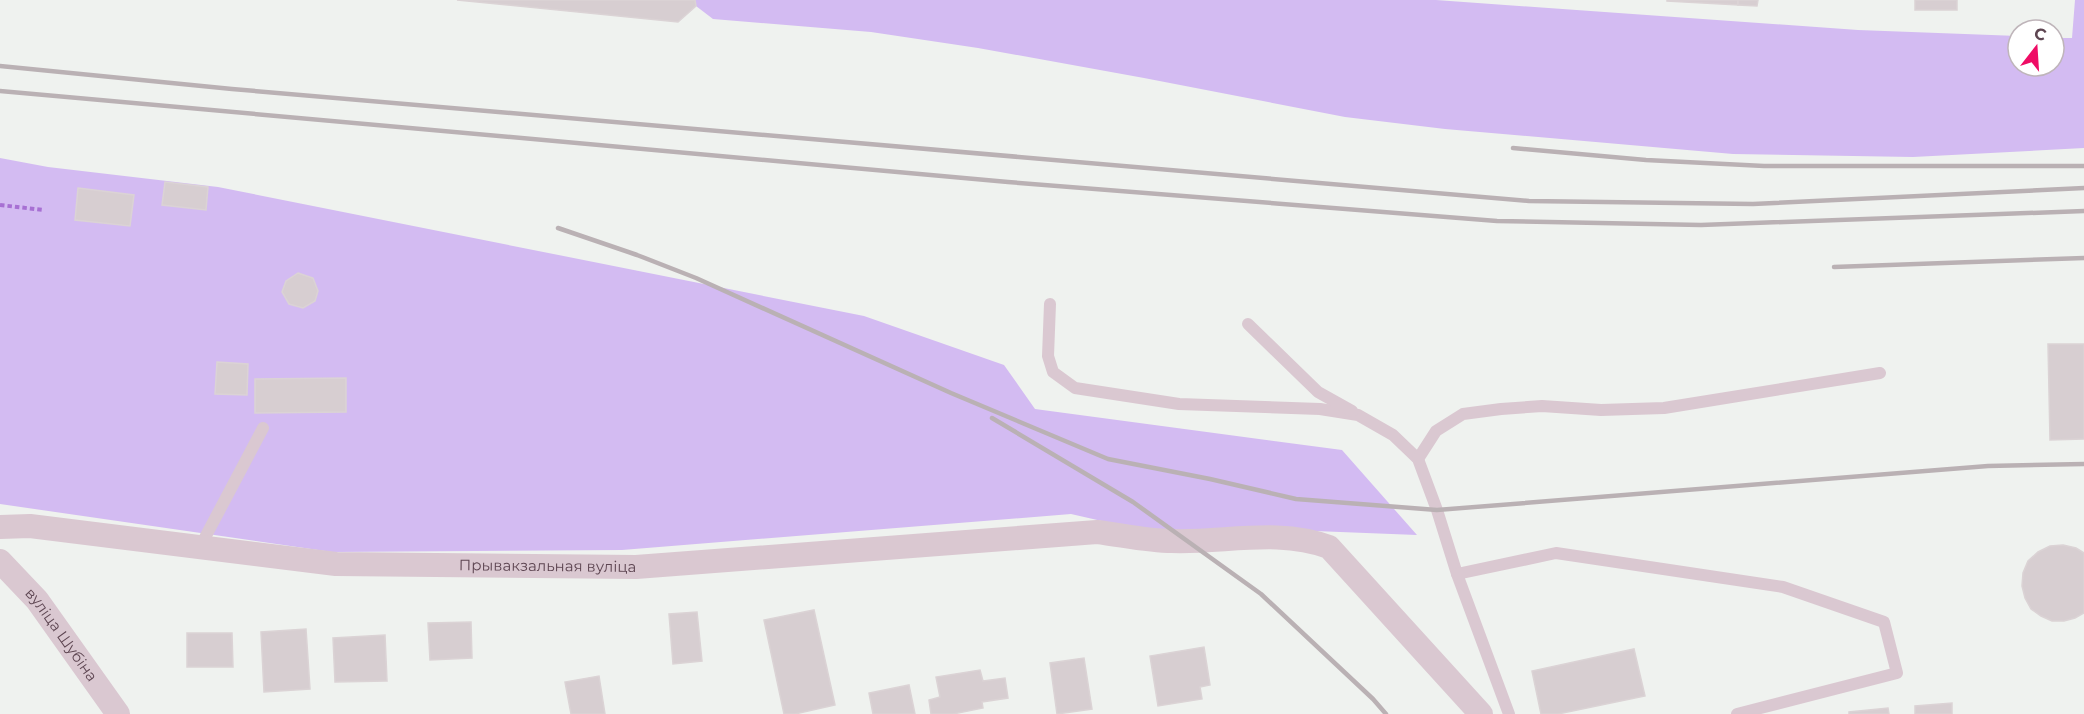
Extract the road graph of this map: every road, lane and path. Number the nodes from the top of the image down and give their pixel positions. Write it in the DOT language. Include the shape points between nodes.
graph roads {
  1 [pos="0,205"];
  2 [pos="43,210"];
  3 [pos="1050,304"];
  4 [pos="1248,324"];
  5 [pos="1880,373"];
  6 [pos="1358,415"];
  7 [pos="263,428"];
  8 [pos="1418,459"];
  9 [pos="0,527"];
  10 [pos="200,547"];
  11 [pos="0,561"];
  12 [pos="1457,574"];
  13 [pos="118,714"];
  14 [pos="1481,714"];
  15 [pos="1509,714"];
  16 [pos="1737,714"];
  1 -- 2 [label="path"];
  3 -- 6 [label="lane" via="1048,357 1053,372 1075,388 1179,404 1320,409"];
  4 -- 6 [label="lane" via="1317,392"];
  5 -- 8 [label="lane" via="1664,408 1600,410 1542,406 1463,414 1436,431"];
  6 -- 8 [label="lane" via="1393,435"];
  7 -- 10 [label="lane"];
  8 -- 12 [label="lane"];
  9 -- 10 [label="street, Прывакзальная вуліца" via="30,526"];
  10 -- 14 [label="street, Прывакзальная вуліца" via="336,564 636,567 1097,532 1171,541 1286,536 1329,547"];
  11 -- 13 [label="street, вуліца Шубіна" via="37,600"];
  12 -- 15 [label="lane"];
  12 -- 16 [label="lane" via="1556,553 1784,587 1884,622 1897,673"];
}
